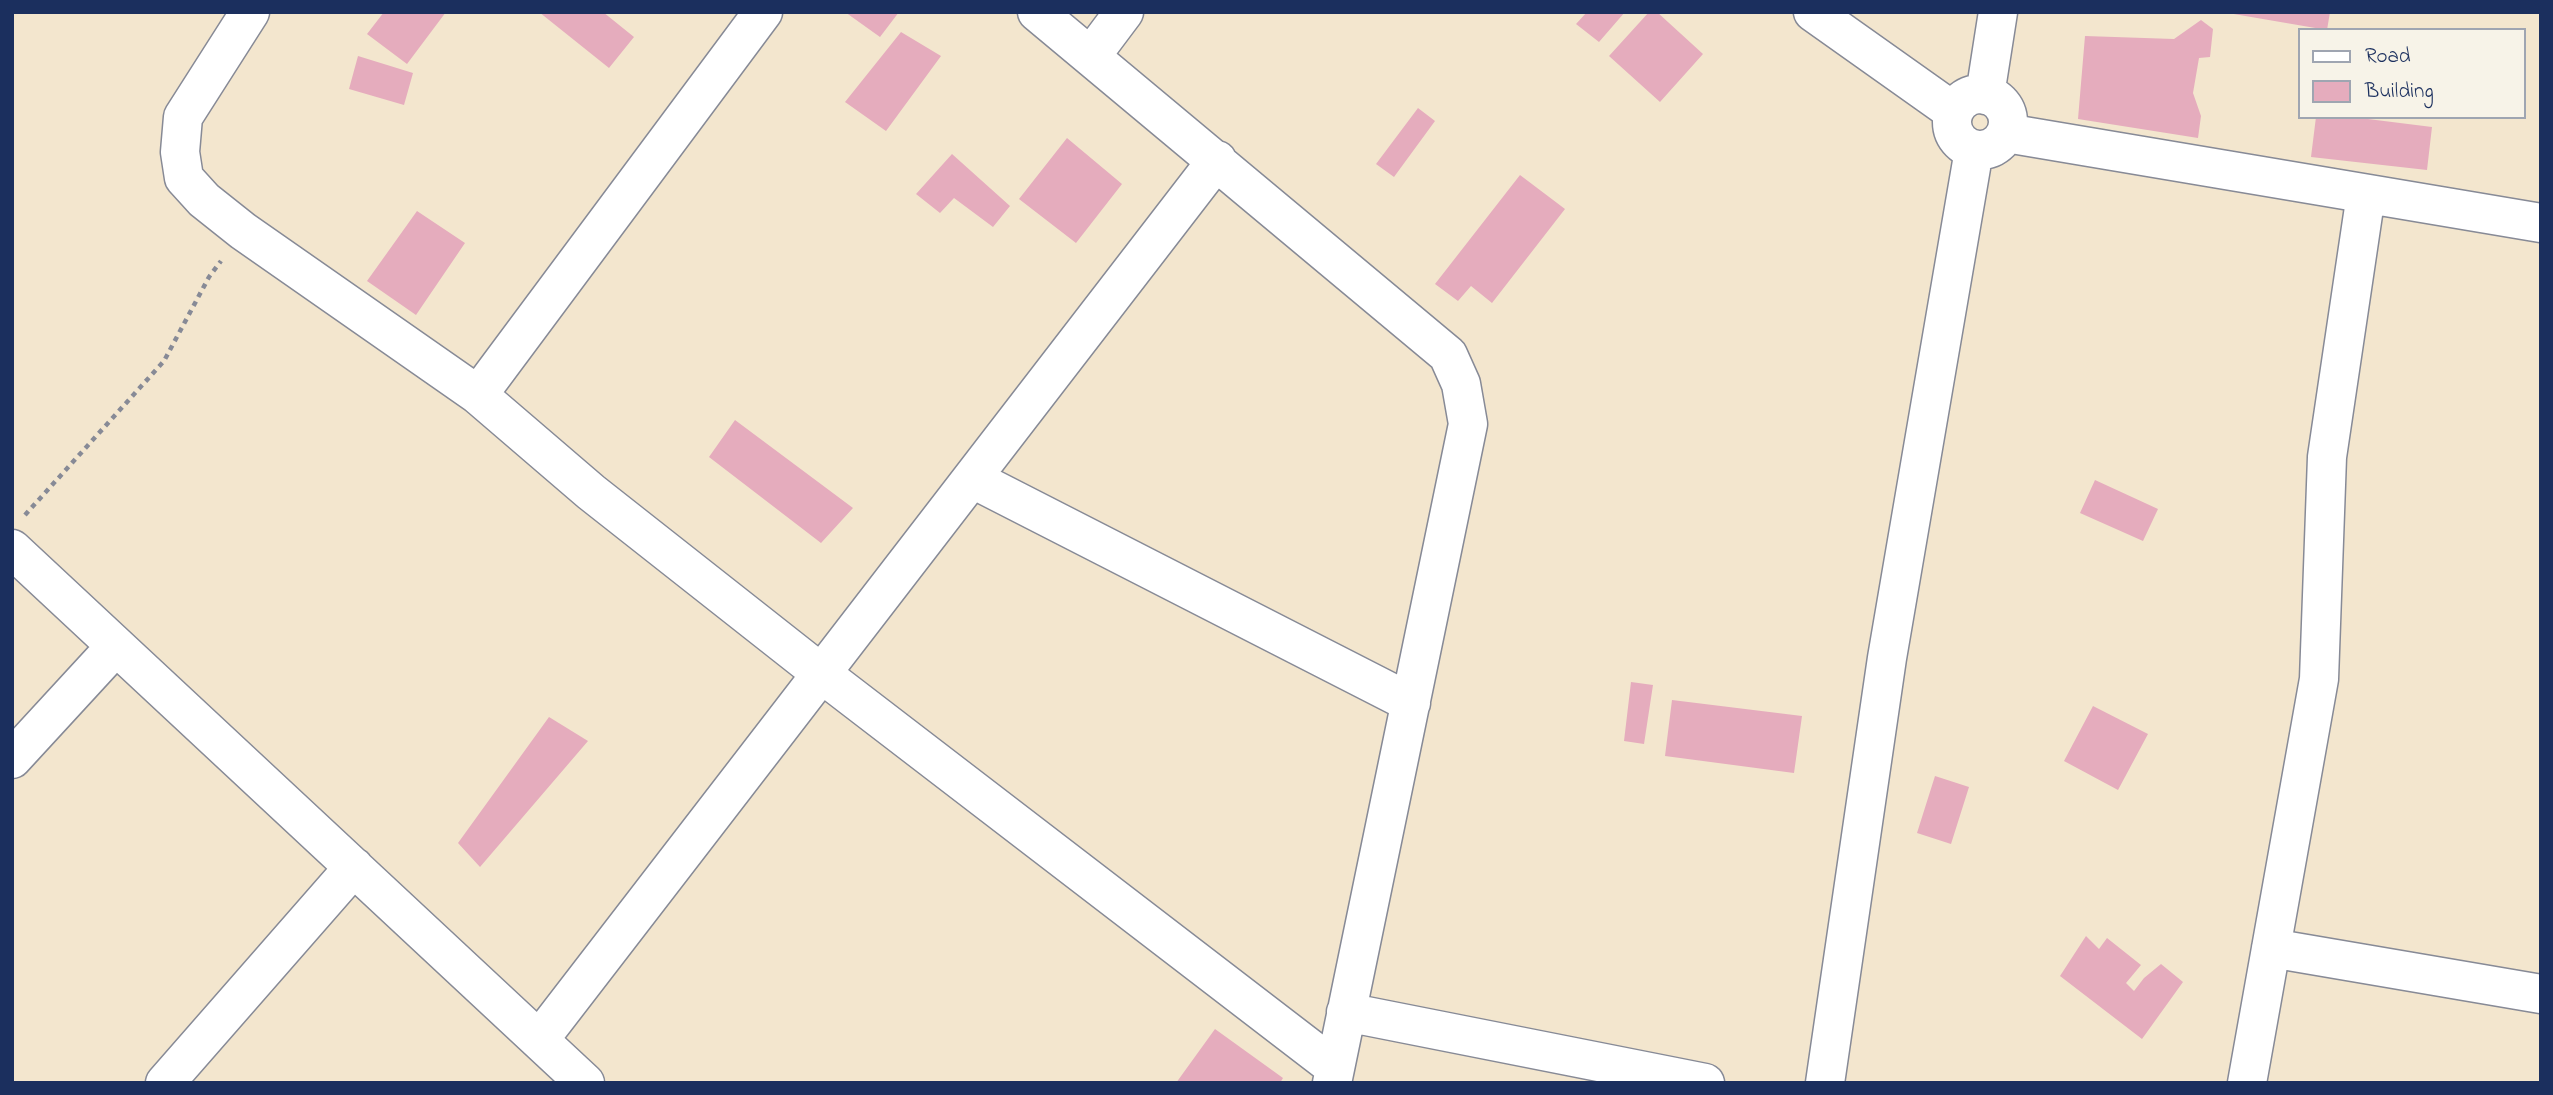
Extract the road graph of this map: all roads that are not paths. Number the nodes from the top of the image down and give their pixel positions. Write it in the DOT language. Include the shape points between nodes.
graph roads {
  1 [pos="250,12"];
  2 [pos="763,12"];
  3 [pos="1037,12"];
  4 [pos="1124,12"];
  5 [pos="1813,12"];
  6 [pos="1998,12"];
  7 [pos="1091,56"];
  8 [pos="1969,103"];
  9 [pos="1990,142"];
  10 [pos="1217,160"];
  11 [pos="2366,194"];
  12 [pos="2541,223"];
  13 [pos="478,395"];
  14 [pos="972,479"];
  15 [pos="17,534"];
  16 [pos="117,646"];
  17 [pos="822,674"];
  18 [pos="1411,703"];
  19 [pos="12,758"];
  20 [pos="354,867"];
  21 [pos="2271,948"];
  22 [pos="2541,994"];
  23 [pos="1346,1012"];
  24 [pos="539,1040"];
  25 [pos="1333,1075"];
  26 [pos="165,1083"];
  27 [pos="585,1083"];
  28 [pos="1704,1083"];
  29 [pos="1825,1083"];
  30 [pos="2247,1083"];
  1 -- 13 [label="street" via="183,117 180,152 184,178 243,231"];
  2 -- 13 [label="street"];
  3 -- 7 [label="street"];
  4 -- 7 [label="street"];
  5 -- 8 [label="street"];
  6 -- 8 [label="street"];
  7 -- 10 [label="street"];
  8 -- 9 [label="street" via="1951,124 1955,136 1963,145"];
  8 -- 9 [label="street" via="1996,99 2005,109 2008,121"];
  9 -- 11 [label="street"];
  9 -- 29 [label="street" via="1887,658"];
  10 -- 14 [label="street"];
  10 -- 18 [label="street" via="1448,355 1461,384 1468,424"];
  11 -- 12 [label="street"];
  11 -- 21 [label="street" via="2327,457 2319,679"];
  13 -- 17 [label="street" via="591,492"];
  14 -- 17 [label="street"];
  14 -- 18 [label="street"];
  15 -- 16 [label="street"];
  16 -- 19 [label="street"];
  16 -- 20 [label="street"];
  17 -- 24 [label="street"];
  17 -- 25 [label="street"];
  18 -- 23 [label="street"];
  20 -- 24 [label="street"];
  20 -- 26 [label="street"];
  21 -- 22 [label="street"];
  21 -- 30 [label="street"];
  23 -- 25 [label="street"];
  23 -- 28 [label="street"];
  24 -- 27 [label="street"];
}
